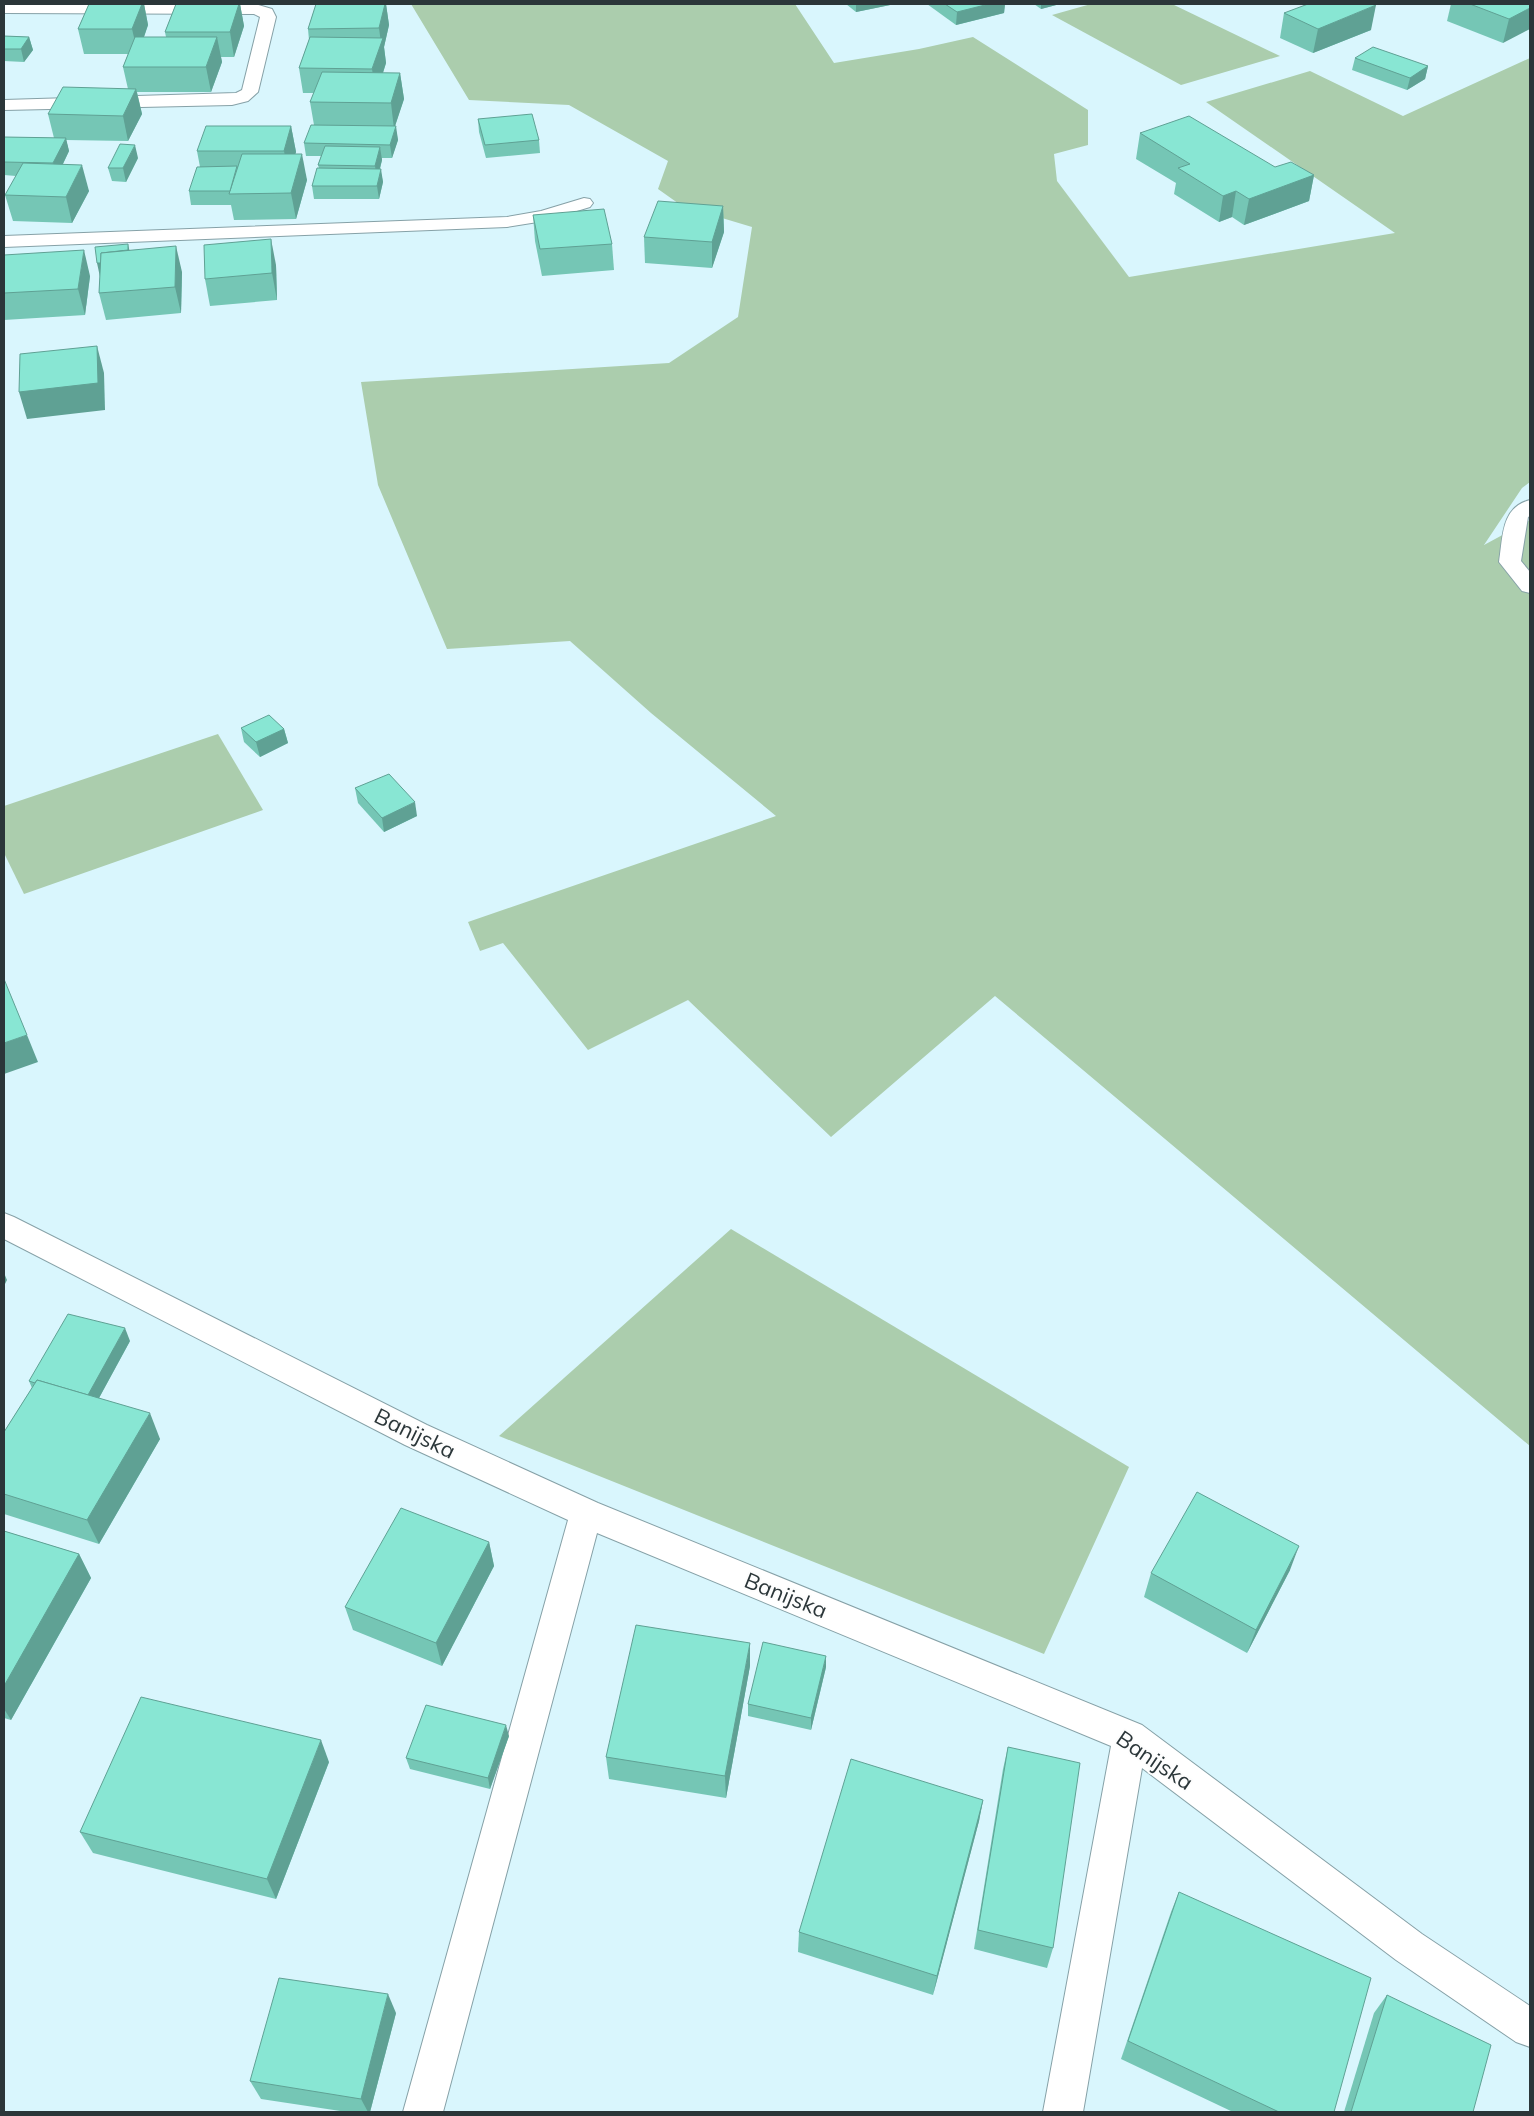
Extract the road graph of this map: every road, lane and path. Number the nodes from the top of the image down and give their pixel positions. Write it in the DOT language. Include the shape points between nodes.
graph roads {
  1 [pos="378,4"];
  2 [pos="398,4"];
  3 [pos="4,8"];
  4 [pos="4,105"];
  5 [pos="584,203"];
  6 [pos="4,242"];
  7 [pos="1530,506"];
  8 [pos="1530,586"];
  9 [pos="4,1225"];
  10 [pos="586,1513"];
  11 [pos="1130,1737"];
  12 [pos="1530,2028"];
  13 [pos="423,2112"];
  14 [pos="1063,2112"];
  1 -- 2 [label="path"];
  3 -- 4 [label="street" via="255,9 266,12 268,17 250,92 242,98"];
  5 -- 6 [label="street" via="544,216 507,222"];
  7 -- 8 [label="street" via="1518,514 1510,562"];
  9 -- 10 [label="street, Banijska" via="416,1435"];
  10 -- 11 [label="street, Banijska"];
  10 -- 13 [label="street"];
  11 -- 12 [label="street, Banijska" via="1410,1947"];
  11 -- 14 [label="street"];
}
